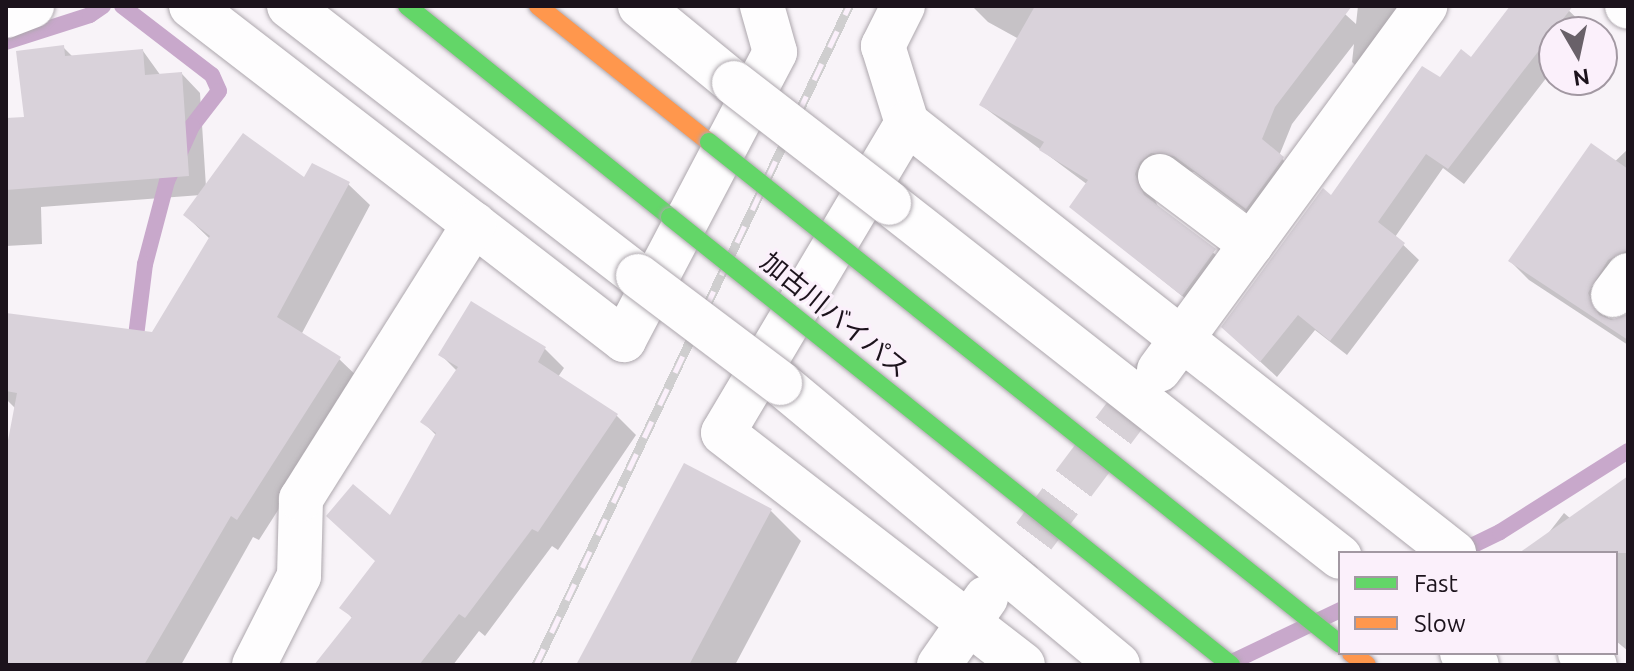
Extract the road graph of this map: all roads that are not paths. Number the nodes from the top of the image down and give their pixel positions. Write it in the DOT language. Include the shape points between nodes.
graph roads {
  1 [pos="32,6"];
  2 [pos="191,6"];
  3 [pos="289,6"];
  4 [pos="407,6"];
  5 [pos="538,6"];
  6 [pos="640,6"];
  7 [pos="762,6"];
  8 [pos="903,6"];
  9 [pos="1425,6"];
  10 [pos="6,16"];
  11 [pos="907,123"];
  12 [pos="1160,176"];
  13 [pos="474,224"];
  14 [pos="1251,244"];
  15 [pos="1170,355"];
  16 [pos="1445,546"];
  17 [pos="1338,555"];
  18 [pos="981,605"];
  19 [pos="1338,642"];
  20 [pos="254,665"];
  21 [pos="939,665"];
  22 [pos="1023,665"];
  23 [pos="1118,665"];
  24 [pos="1231,665"];
  1 -- 10 [label="street"];
  2 -- 13 [label="street"];
  3 -- 23 [label="street, bridge" via="780,383"];
  4 -- 24 [label="highway, 加古川バイパス, bridge"];
  5 -- 19 [label="highway, bridge"];
  6 -- 17 [label="street, bridge"];
  7 -- 13 [label="street" via="775,52 624,340"];
  8 -- 11 [label="street" via="883,46"];
  9 -- 14 [label="street"];
  11 -- 15 [label="street"];
  11 -- 18 [label="street" via="723,433"];
  12 -- 14 [label="street"];
  13 -- 20 [label="street" via="301,499 299,576"];
  14 -- 15 [label="street"];
  15 -- 16 [label="street"];
  18 -- 21 [label="street"];
  18 -- 22 [label="street"];
}
